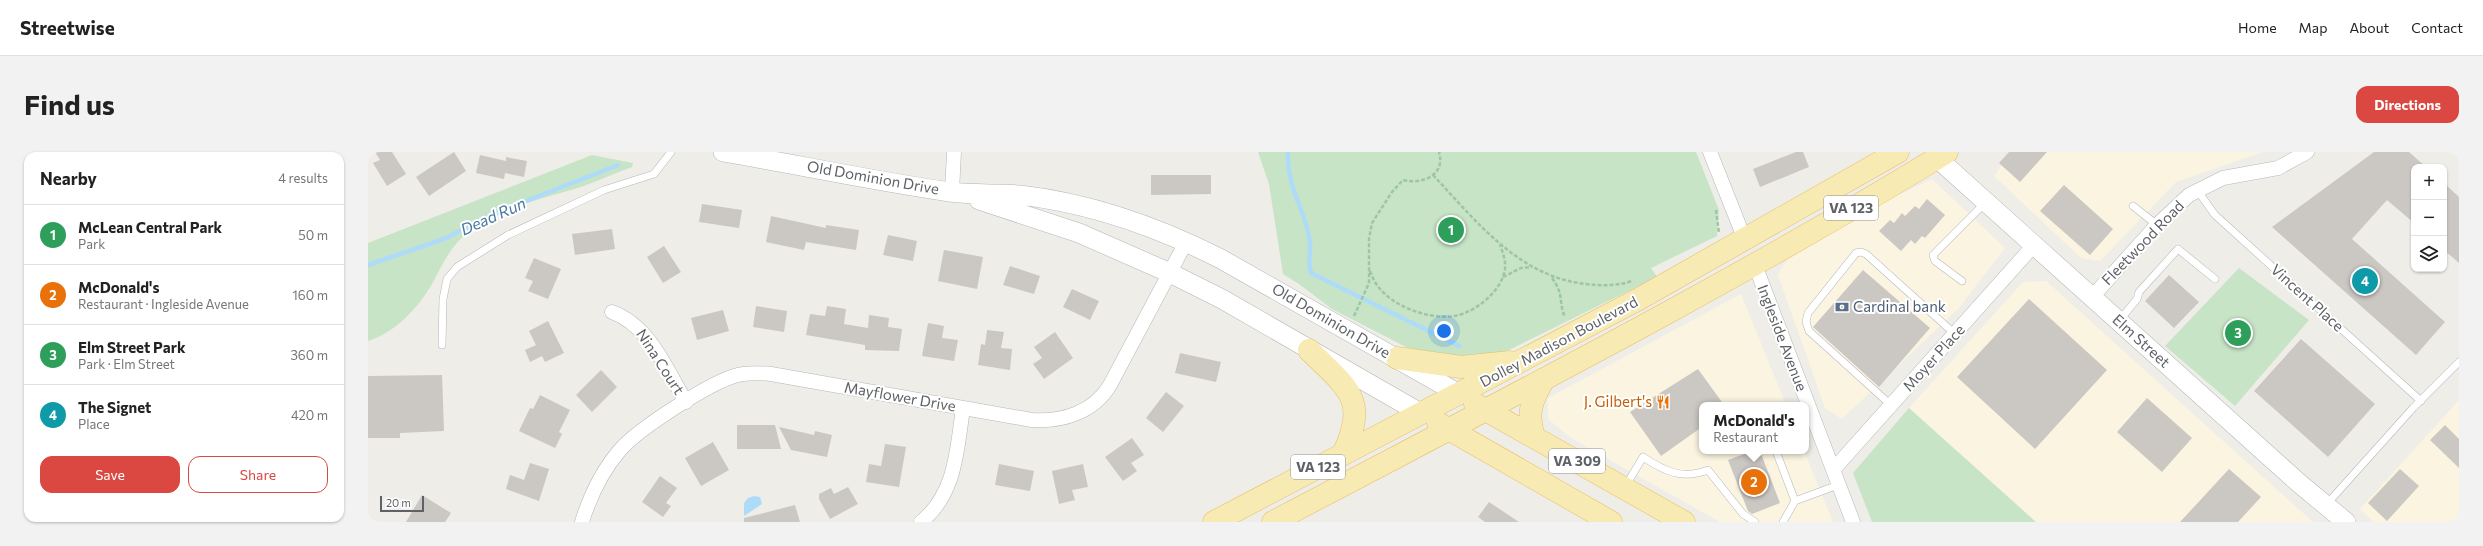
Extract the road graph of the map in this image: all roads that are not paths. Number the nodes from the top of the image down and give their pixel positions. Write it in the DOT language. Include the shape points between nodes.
graph roads {
  1 [pos="671,152"];
  2 [pos="723,152"];
  3 [pos="954,152"];
  4 [pos="1710,152"];
  5 [pos="1898,152"];
  6 [pos="2307,152"];
  7 [pos="1942,155"];
  8 [pos="2197,190"];
  9 [pos="952,192"];
  10 [pos="1986,202"];
  11 [pos="2133,206"];
  12 [pos="1778,221"];
  13 [pos="2157,225"];
  14 [pos="1745,240"];
  15 [pos="1186,242"];
  16 [pos="2034,245"];
  17 [pos="1755,265"];
  18 [pos="1170,272"];
  19 [pos="2215,279"];
  20 [pos="1962,281"];
  21 [pos="1699,295"];
  22 [pos="2092,297"];
  23 [pos="612,312"];
  24 [pos="2118,322"];
  25 [pos="1956,335"];
  26 [pos="442,345"];
  27 [pos="1309,350"];
  28 [pos="1397,358"];
  29 [pos="1524,360"];
  30 [pos="2459,362"];
  31 [pos="1544,379"];
  32 [pos="1459,394"];
  33 [pos="2421,401"];
  34 [pos="686,402"];
  35 [pos="1804,402"];
  36 [pos="1892,406"];
  37 [pos="963,408"];
  38 [pos="1486,410"];
  39 [pos="1422,414"];
  40 [pos="1809,414"];
  41 [pos="1449,429"];
  42 [pos="1534,437"];
  43 [pos="1343,454"];
  44 [pos="1777,454"];
  45 [pos="1833,470"];
  46 [pos="1838,485"];
  47 [pos="1625,488"];
  48 [pos="1795,501"];
  49 [pos="2326,505"];
  50 [pos="582,522"];
  51 [pos="920,522"];
  52 [pos="1214,522"];
  53 [pos="1273,522"];
  54 [pos="1611,522"];
  55 [pos="1684,522"];
  56 [pos="1755,522"];
  57 [pos="1783,522"];
  58 [pos="1853,522"];
  59 [pos="2346,522"];
  1 -- 26 [label="lane" via="654,174 604,190 508,235 457,267 447,279 443,299"];
  2 -- 9 [label="main road, Old Dominion Drive"];
  3 -- 9 [label="street"];
  4 -- 14 [label="street"];
  5 -- 12 [label="main road, Dolley Madison Boulevard / VA 123"];
  6 -- 8 [label="street, Fleetwood Road" via="2278,168 2223,178"];
  7 -- 10 [label="main road, Elm Street"];
  7 -- 17 [label="main road, Dolley Madison Boulevard / VA 123"];
  8 -- 13 [label="street, Fleetwood Road" via="2180,202"];
  8 -- 33 [label="lane, Vincent Place" via="2215,215"];
  9 -- 15 [label="main road, Old Dominion Drive" via="1020,195 1078,207 1134,223"];
  9 -- 18 [label="main road, Old Dominion Drive" via="1079,233"];
  10 -- 16 [label="main road, Elm Street"];
  10 -- 20 [label="lane" via="1933,255 1935,261"];
  11 -- 13 [label="lane"];
  12 -- 14 [label="main road, Dolley Madison Boulevard / VA 123"];
  12 -- 17 [label="main road" via="1758,247"];
  13 -- 22 [label="street, Fleetwood Road"];
  14 -- 21 [label="main road" via="1745,247 1738,258"];
  14 -- 29 [label="main road, Dolley Madison Boulevard / VA 123"];
  15 -- 18 [label="street, Mayflower Drive"];
  15 -- 28 [label="main road, Old Dominion Drive" via="1260,280"];
  16 -- 22 [label="main road, Elm Street"];
  16 -- 25 [label="street, Moyer Place"];
  17 -- 21 [label="main road, Dolley Madison Boulevard / VA 123"];
  17 -- 35 [label="street, Ingleside Avenue"];
  18 -- 27 [label="main road, Old Dominion Drive"];
  18 -- 37 [label="street, Mayflower Drive" via="1110,385 1091,406 1074,414 1043,420"];
  19 -- 24 [label="lane" via="2178,249 2139,292 2137,299"];
  21 -- 31 [label="main road, Dolley Madison Boulevard / VA 123"];
  22 -- 24 [label="main road, Elm Street"];
  23 -- 34 [label="street, Nina Court" via="636,325 646,335"];
  24 -- 49 [label="main road, Elm Street"];
  25 -- 36 [label="street, Moyer Place"];
  25 -- 36 [label="lane" via="1866,254 1856,253 1808,313 1806,322 1809,331"];
  27 -- 39 [label="main road, Old Dominion Drive"];
  27 -- 43 [label="main road" via="1344,386 1354,404 1355,425"];
  28 -- 29 [label="main road" via="1461,367"];
  28 -- 32 [label="main road, Old Dominion Drive"];
  29 -- 32 [label="main road, Dolley Madison Boulevard / VA 123"];
  30 -- 33 [label="lane"];
  31 -- 38 [label="main road, Dolley Madison Boulevard / VA 123"];
  31 -- 42 [label="main road" via="1530,409 1530,425"];
  32 -- 38 [label="main road, Old Dominion Drive / VA 309"];
  32 -- 39 [label="main road, Dolley Madison Boulevard / VA 123"];
  33 -- 49 [label="lane"];
  34 -- 37 [label="street, Mayflower Drive" via="728,378 760,373"];
  34 -- 50 [label="street, Mayflower Drive" via="639,432 620,449 597,484"];
  36 -- 45 [label="street, Moyer Place"];
  37 -- 51 [label="street" via="949,486 940,502"];
  38 -- 41 [label="main road, Dolley Madison Boulevard / VA 123"];
  38 -- 42 [label="main road, Old Dominion Drive / VA 309"];
  39 -- 41 [label="main road, Old Dominion Drive / VA 309"];
  39 -- 43 [label="main road, Dolley Madison Boulevard / VA 123"];
  40 -- 45 [label="street, Ingleside Avenue"];
  41 -- 53 [label="main road, Dolley Madison Boulevard / VA 123"];
  41 -- 54 [label="main road, Old Dominion Drive / VA 309"];
  42 -- 47 [label="main road, Old Dominion Drive / VA 309"];
  43 -- 52 [label="main road, Dolley Madison Boulevard / VA 123"];
  44 -- 48 [label="lane"];
  45 -- 46 [label="street, Ingleside Avenue"];
  46 -- 48 [label="lane"];
  46 -- 58 [label="street, Ingleside Avenue"];
  47 -- 55 [label="main road, Old Dominion Drive / VA 309"];
  47 -- 56 [label="lane" via="1643,457 1678,475 1708,470 1743,514"];
  48 -- 57 [label="lane"];
  49 -- 59 [label="main road, Elm Street"];
}
